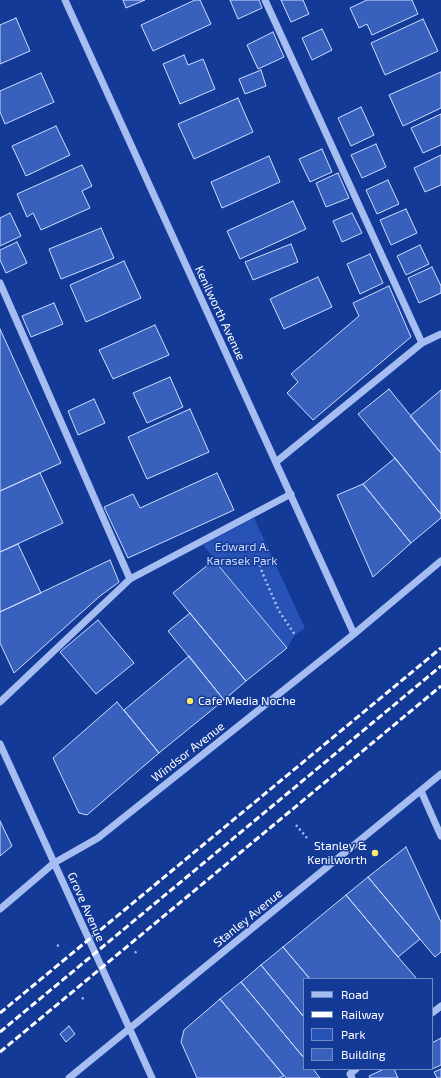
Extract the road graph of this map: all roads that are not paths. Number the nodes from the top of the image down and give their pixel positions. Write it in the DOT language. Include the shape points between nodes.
graph roads {
  1 [pos="65,0"];
  2 [pos="266,0"];
  3 [pos="0,283"];
  4 [pos="441,334"];
  5 [pos="422,343"];
  6 [pos="276,462"];
  7 [pos="291,494"];
  8 [pos="441,561"];
  9 [pos="130,579"];
  10 [pos="354,634"];
  11 [pos="0,702"];
  12 [pos="0,744"];
  13 [pos="441,774"];
  14 [pos="420,791"];
  15 [pos="441,836"];
  16 [pos="54,864"];
  17 [pos="0,909"];
  18 [pos="441,1006"];
  19 [pos="433,1012"];
  20 [pos="130,1029"];
  21 [pos="355,1070"];
  22 [pos="69,1078"];
  23 [pos="152,1078"];
  24 [pos="352,1078"];
  1 -- 6 [label="street, Kenilworth Avenue"];
  2 -- 5 [label="street"];
  3 -- 9 [label="street"];
  4 -- 5 [label="street"];
  5 -- 6 [label="street"];
  6 -- 7 [label="street, Kenilworth Avenue"];
  7 -- 9 [label="street"];
  7 -- 10 [label="street, Kenilworth Avenue"];
  8 -- 10 [label="street, Windsor Avenue"];
  9 -- 11 [label="street"];
  10 -- 16 [label="street, Windsor Avenue" via="98,838"];
  12 -- 16 [label="street, Grove Avenue"];
  13 -- 14 [label="street, Stanley Avenue"];
  14 -- 15 [label="street"];
  14 -- 20 [label="street, Stanley Avenue"];
  16 -- 17 [label="street, Windsor Avenue"];
  16 -- 20 [label="street, Grove Avenue"];
  18 -- 19 [label="street"];
  20 -- 22 [label="street, Stanley Avenue"];
  20 -- 23 [label="street, Grove Avenue"];
  21 -- 24 [label="street" via="350,1074"];
}
